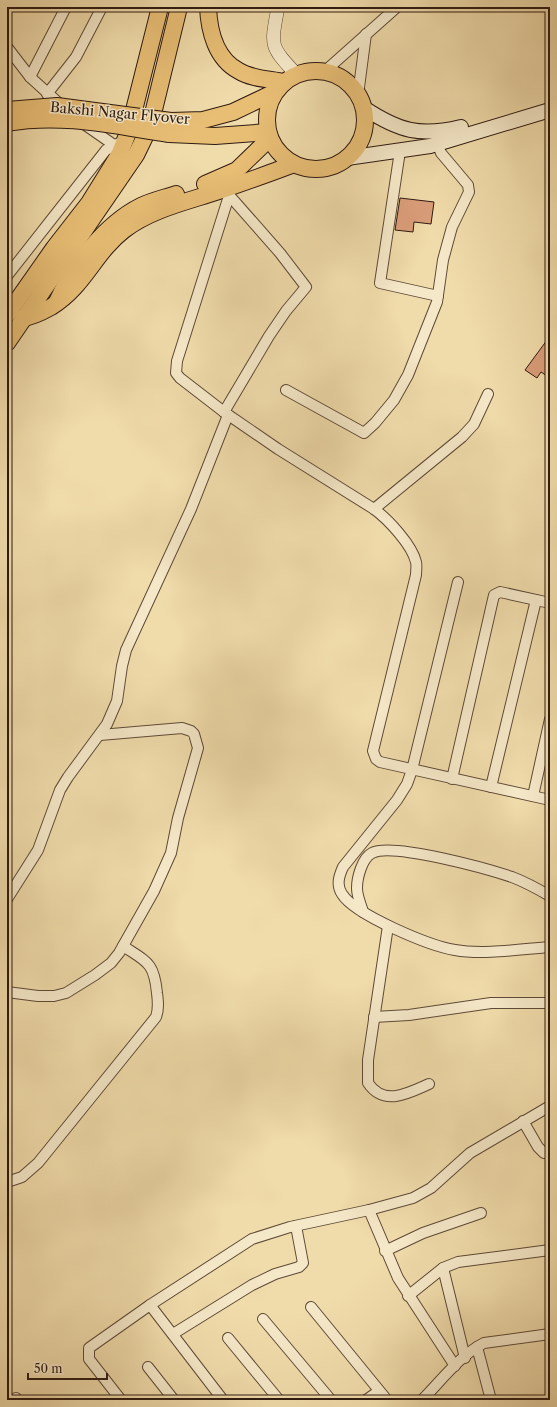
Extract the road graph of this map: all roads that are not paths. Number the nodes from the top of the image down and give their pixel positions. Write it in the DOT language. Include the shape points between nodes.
graph roads {
  1 [pos="66,7"];
  2 [pos="102,7"];
  3 [pos="160,7"];
  4 [pos="179,7"];
  5 [pos="208,7"];
  6 [pos="278,7"];
  7 [pos="397,7"];
  8 [pos="366,34"];
  9 [pos="7,47"];
  10 [pos="324,72"];
  11 [pos="30,77"];
  12 [pos="285,83"];
  13 [pos="47,94"];
  14 [pos="361,101"];
  15 [pos="550,101"];
  16 [pos="7,110"];
  17 [pos="550,110"];
  18 [pos="7,123"];
  19 [pos="170,128"];
  20 [pos="269,135"];
  21 [pos="120,143"];
  22 [pos="437,143"];
  23 [pos="400,151"];
  24 [pos="347,158"];
  25 [pos="294,164"];
  26 [pos="238,170"];
  27 [pos="230,191"];
  28 [pos="7,276"];
  29 [pos="438,296"];
  30 [pos="56,304"];
  31 [pos="7,315"];
  32 [pos="25,318"];
  33 [pos="7,320"];
  34 [pos="7,343"];
  35 [pos="286,390"];
  36 [pos="488,394"];
  37 [pos="226,414"];
  38 [pos="374,509"];
  39 [pos="458,582"];
  40 [pos="536,600"];
  41 [pos="550,603"];
  42 [pos="550,719"];
  43 [pos="100,735"];
  44 [pos="412,770"];
  45 [pos="452,779"];
  46 [pos="491,787"];
  47 [pos="533,796"];
  48 [pos="550,800"];
  49 [pos="550,896"];
  50 [pos="7,899"];
  51 [pos="363,912"];
  52 [pos="388,926"];
  53 [pos="123,946"];
  54 [pos="550,947"];
  55 [pos="7,992"];
  56 [pos="550,1003"];
  57 [pos="374,1017"];
  58 [pos="430,1084"];
  59 [pos="550,1106"];
  60 [pos="523,1121"];
  61 [pos="550,1152"];
  62 [pos="7,1182"];
  63 [pos="369,1210"];
  64 [pos="481,1212"];
  65 [pos="296,1226"];
  66 [pos="550,1250"];
  67 [pos="385,1251"];
  68 [pos="443,1268"];
  69 [pos="408,1296"];
  70 [pos="150,1305"];
  71 [pos="312,1307"];
  72 [pos="263,1319"];
  73 [pos="173,1334"];
  74 [pos="550,1334"];
  75 [pos="228,1338"];
  76 [pos="477,1347"];
  77 [pos="466,1358"];
  78 [pos="455,1366"];
  79 [pos="148,1367"];
  80 [pos="378,1391"];
  81 [pos="121,1400"];
  82 [pos="174,1400"];
  83 [pos="223,1400"];
  84 [pos="279,1400"];
  85 [pos="331,1400"];
  86 [pos="366,1400"];
  87 [pos="387,1400"];
  88 [pos="422,1400"];
  89 [pos="491,1400"];
  1 -- 11 [label="street"];
  2 -- 13 [label="street" via="76,57"];
  3 -- 21 [label="main road" via="129,130"];
  4 -- 32 [label="main road" via="150,126 136,155"];
  5 -- 12 [label="main road" via="212,36 229,65 252,76"];
  6 -- 12 [label="street" via="273,41"];
  7 -- 8 [label="street"];
  8 -- 10 [label="street"];
  8 -- 14 [label="street"];
  9 -- 11 [label="street"];
  10 -- 12 [label="main road" via="310,71"];
  10 -- 14 [label="main road" via="338,76 349,84"];
  11 -- 13 [label="street"];
  12 -- 19 [label="main road, Bakshi Nagar Flyover" via="233,112"];
  12 -- 20 [label="main road" via="268,111"];
  13 -- 21 [label="street" via="75,117"];
  14 -- 15 [label="main road" via="385,122 426,132 442,132 483,122"];
  14 -- 24 [label="main road" via="365,122 363,135"];
  16 -- 19 [label="main road, Bakshi Nagar Flyover, bridge" via="57,106"];
  17 -- 22 [label="main road"];
  18 -- 19 [label="main road, Bakshi Nagar Flyover, bridge" via="46,118"];
  19 -- 20 [label="main road, Bakshi Nagar Flyover" via="215,136"];
  20 -- 25 [label="main road" via="282,156"];
  20 -- 26 [label="main road"];
  21 -- 28 [label="street" via="106,150 99,158"];
  21 -- 31 [label="main road" via="120,153 88,202"];
  22 -- 23 [label="main road"];
  22 -- 29 [label="street" via="441,153 470,188 449,238"];
  23 -- 24 [label="main road"];
  23 -- 29 [label="street" via="380,283"];
  24 -- 25 [label="main road" via="335,166 321,169 307,169"];
  25 -- 27 [label="main road"];
  26 -- 27 [label="street"];
  26 -- 30 [label="main road" via="223,178 142,205 115,223 65,283"];
  27 -- 30 [label="main road" via="156,213 124,230 74,290"];
  27 -- 37 [label="street" via="176,367 176,373 180,378"];
  27 -- 37 [label="street" via="306,287 286,310 269,336"];
  29 -- 35 [label="street" via="401,390 364,433"];
  30 -- 32 [label="main road"];
  32 -- 33 [label="main road"];
  32 -- 34 [label="main road"];
  36 -- 38 [label="street" via="474,424 462,437"];
  37 -- 38 [label="street"];
  37 -- 43 [label="street" via="191,509 126,650 116,701"];
  38 -- 44 [label="street" via="391,525 417,563 413,591 373,751 380,762"];
  39 -- 44 [label="street"];
  40 -- 41 [label="street"];
  40 -- 45 [label="street" via="500,592 493,598"];
  40 -- 46 [label="street"];
  42 -- 47 [label="street"];
  43 -- 50 [label="street" via="60,790 38,850"];
  43 -- 53 [label="street" via="182,728 194,734 198,748 169,858"];
  44 -- 45 [label="street"];
  44 -- 51 [label="street" via="402,792 339,876 341,893"];
  45 -- 46 [label="street"];
  46 -- 47 [label="street"];
  47 -- 48 [label="street"];
  49 -- 51 [label="street" via="531,885 494,872 401,850 383,849 368,857 360,874 357,888"];
  51 -- 52 [label="street"];
  52 -- 54 [label="street" via="454,950 469,952"];
  52 -- 57 [label="street"];
  53 -- 55 [label="street" via="111,963 66,993 38,996"];
  53 -- 62 [label="street" via="150,964 155,973 158,1004 156,1017 38,1163 22,1177"];
  56 -- 57 [label="street" via="491,1003 409,1015"];
  57 -- 58 [label="street" via="367,1075 372,1088 383,1096 397,1096"];
  59 -- 60 [label="street"];
  60 -- 61 [label="street" via="538,1147 544,1153"];
  60 -- 63 [label="street" via="470,1153 431,1188 403,1202"];
  63 -- 65 [label="street"];
  63 -- 67 [label="street"];
  64 -- 67 [label="street" via="423,1233"];
  65 -- 70 [label="street" via="252,1239"];
  65 -- 73 [label="street" via="304,1263 252,1285"];
  66 -- 68 [label="street" via="474,1259"];
  67 -- 69 [label="street"];
  68 -- 69 [label="street"];
  68 -- 77 [label="street"];
  69 -- 78 [label="street"];
  70 -- 73 [label="street"];
  70 -- 81 [label="street" via="89,1348 89,1359"];
  71 -- 80 [label="street"];
  72 -- 85 [label="street"];
  73 -- 83 [label="street"];
  74 -- 76 [label="street" via="492,1341"];
  75 -- 84 [label="street"];
  76 -- 77 [label="street"];
  76 -- 89 [label="street"];
  77 -- 78 [label="street"];
  78 -- 88 [label="street"];
  79 -- 82 [label="street"];
  80 -- 86 [label="street"];
  80 -- 87 [label="street"];
}
